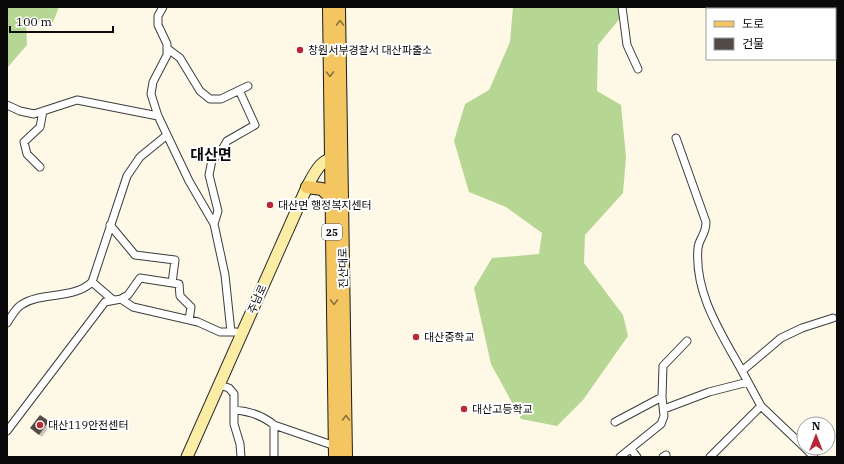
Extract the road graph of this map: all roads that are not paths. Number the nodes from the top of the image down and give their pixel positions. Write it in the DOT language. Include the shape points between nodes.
graph roads {
  1 [pos="154,7"];
  2 [pos="163,7"];
  3 [pos="329,7"];
  4 [pos="339,7"];
  5 [pos="622,7"];
  6 [pos="158,16"];
  7 [pos="168,49"];
  8 [pos="638,69"];
  9 [pos="248,86"];
  10 [pos="239,90"];
  11 [pos="7,105"];
  12 [pos="43,111"];
  13 [pos="158,116"];
  14 [pos="167,135"];
  15 [pos="676,138"];
  16 [pos="337,157"];
  17 [pos="40,167"];
  18 [pos="307,186"];
  19 [pos="332,199"];
  20 [pos="214,224"];
  21 [pos="110,225"];
  22 [pos="92,282"];
  23 [pos="172,283"];
  24 [pos="121,298"];
  25 [pos="113,300"];
  26 [pos="833,318"];
  27 [pos="189,320"];
  28 [pos="7,323"];
  29 [pos="231,332"];
  30 [pos="243,332"];
  31 [pos="687,340"];
  32 [pos="742,371"];
  33 [pos="748,382"];
  34 [pos="219,385"];
  35 [pos="662,397"];
  36 [pos="761,406"];
  37 [pos="664,409"];
  38 [pos="234,410"];
  39 [pos="615,422"];
  40 [pos="274,425"];
  41 [pos="7,431"];
  42 [pos="796,440"];
  43 [pos="631,449"];
  44 [pos="335,452"];
  45 [pos="187,457"];
  46 [pos="241,457"];
  47 [pos="274,457"];
  48 [pos="346,457"];
  49 [pos="620,457"];
  50 [pos="637,457"];
  51 [pos="710,457"];
  1 -- 6 [label="street"];
  2 -- 6 [label="street"];
  3 -- 16 [label="main road, 진산대로 / 25, one-way"];
  16 -- 4 [label="main road, 진산대로 / 25, one-way"];
  5 -- 8 [label="street" via="629,53 636,61"];
  6 -- 7 [label="street" via="158,25"];
  7 -- 10 [label="street" via="180,58 204,96 221,99"];
  7 -- 13 [label="street" via="165,61 151,86"];
  9 -- 10 [label="street"];
  10 -- 20 [label="street" via="255,126 228,141 212,160 210,175 218,211"];
  11 -- 12 [label="street" via="26,113"];
  12 -- 13 [label="street" via="77,100"];
  12 -- 17 [label="street" via="40,127 24,142 27,154"];
  13 -- 14 [label="street"];
  14 -- 20 [label="street" via="189,181"];
  14 -- 21 [label="street" via="136,162 127,176"];
  15 -- 32 [label="street" via="706,222 706,234 698,247 702,295"];
  16 -- 18 [label="street, 주남로" via="320,165"];
  16 -- 19 [label="main road, 진산대로 / 25"];
  48 -- 16 [label="main road, 진산대로 / 25, one-way"];
  18 -- 19 [label="main road" via="322,189"];
  18 -- 30 [label="street, 주남로"];
  19 -- 44 [label="main road, 진산대로 / 25, one-way"];
  20 -- 29 [label="street" via="225,275"];
  21 -- 22 [label="street"];
  21 -- 23 [label="street" via="136,255 175,260"];
  22 -- 25 [label="street"];
  22 -- 28 [label="street" via="82,290 21,305"];
  23 -- 24 [label="street" via="140,278 128,295"];
  23 -- 27 [label="street" via="179,284 180,296 190,307"];
  24 -- 25 [label="street"];
  24 -- 27 [label="street" via="133,307"];
  25 -- 41 [label="street" via="105,302"];
  26 -- 32 [label="street" via="781,338"];
  27 -- 29 [label="street" via="220,332"];
  29 -- 30 [label="street"];
  30 -- 34 [label="street, 주남로"];
  31 -- 35 [label="street" via="663,366"];
  32 -- 33 [label="street"];
  33 -- 36 [label="street"];
  33 -- 37 [label="street" via="709,392"];
  34 -- 38 [label="street" via="233,391"];
  34 -- 45 [label="street, 주남로"];
  35 -- 37 [label="street"];
  35 -- 39 [label="street"];
  36 -- 42 [label="street"];
  36 -- 51 [label="street"];
  37 -- 43 [label="street" via="661,424"];
  38 -- 40 [label="street" via="256,414"];
  38 -- 46 [label="street" via="234,424"];
  40 -- 44 [label="street"];
  40 -- 47 [label="street"];
  43 -- 49 [label="street"];
  43 -- 50 [label="street"];
}
